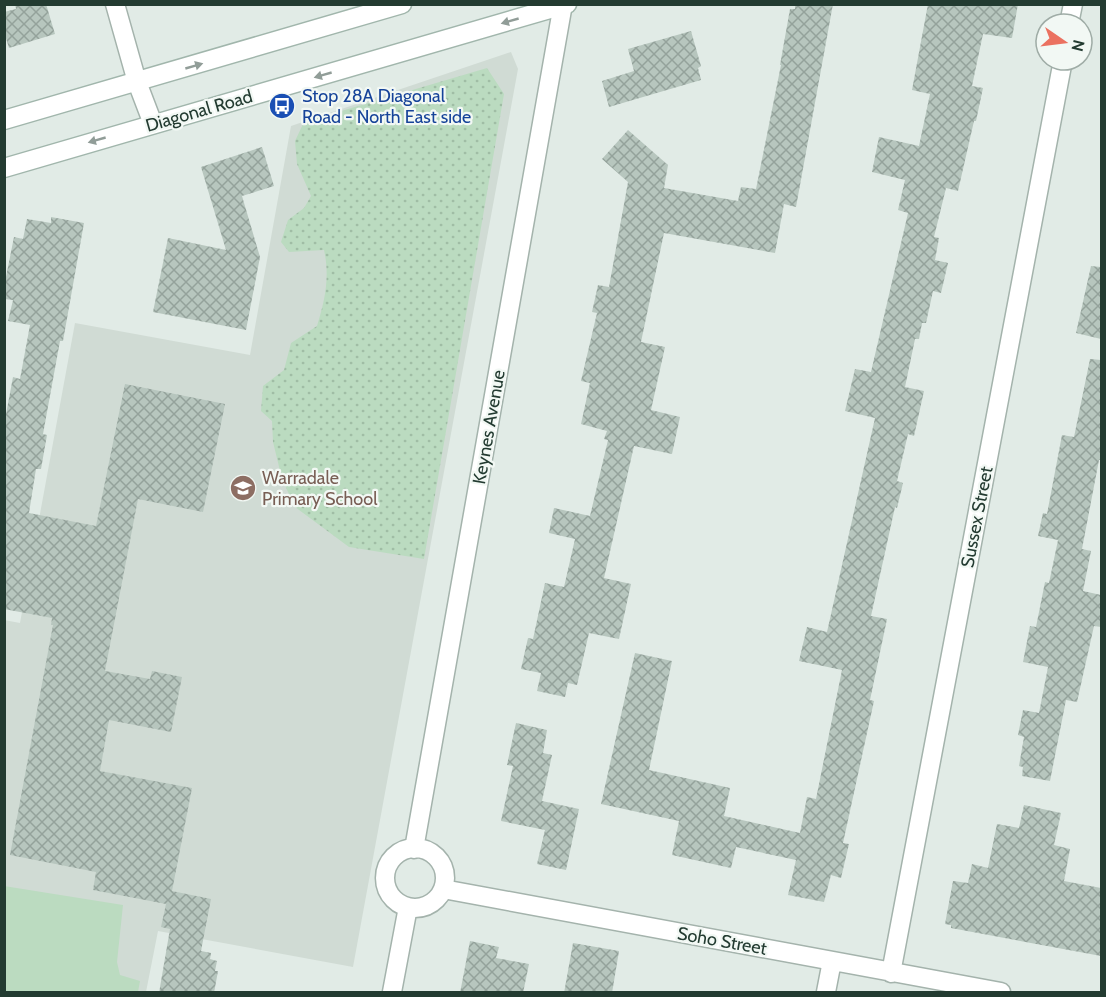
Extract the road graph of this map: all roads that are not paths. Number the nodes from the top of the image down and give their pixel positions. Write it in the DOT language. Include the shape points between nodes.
graph roads {
  1 [pos="115,4"];
  2 [pos="402,4"];
  3 [pos="564,5"];
  4 [pos="1061,72"];
  5 [pos="137,82"];
  6 [pos="4,120"];
  7 [pos="153,124"];
  8 [pos="4,168"];
  9 [pos="414,849"];
  10 [pos="443,889"];
  11 [pos="408,907"];
  12 [pos="832,961"];
  13 [pos="891,974"];
  14 [pos="392,993"];
  15 [pos="826,993"];
  16 [pos="1001,993"];
  1 -- 5 [label="street"];
  5 -- 2 [label="street, one-way"];
  3 -- 7 [label="street, Diagonal Road, one-way"];
  3 -- 9 [label="street, Keynes Avenue"];
  4 -- 13 [label="street, Sussex Street"];
  5 -- 6 [label="street"];
  5 -- 7 [label="street"];
  7 -- 8 [label="street, Diagonal Road, one-way"];
  9 -- 10 [label="street" via="431,853 438,860 445,880"];
  9 -- 11 [label="street" via="395,856 386,874 391,896"];
  10 -- 11 [label="street" via="429,905"];
  10 -- 12 [label="street, Soho Street"];
  11 -- 14 [label="street"];
  12 -- 13 [label="street, Soho Street"];
  12 -- 15 [label="street"];
  13 -- 16 [label="street, Soho Street"];
}
